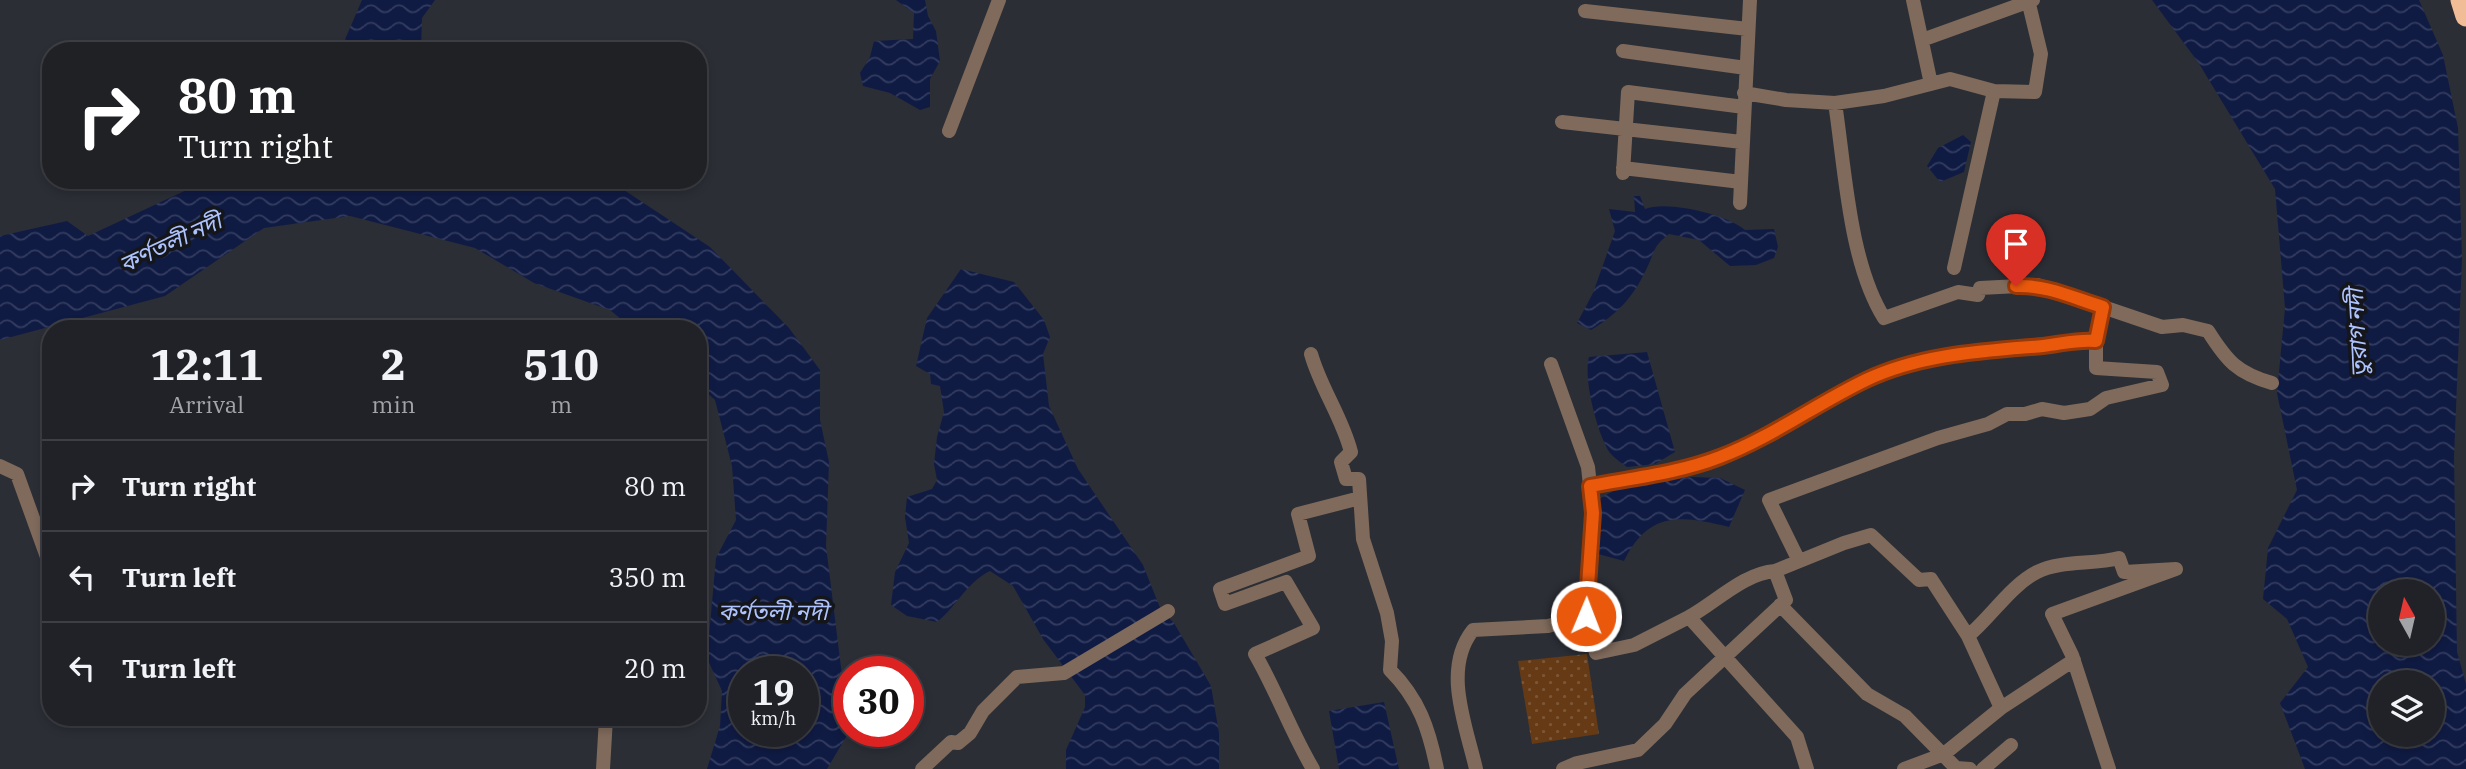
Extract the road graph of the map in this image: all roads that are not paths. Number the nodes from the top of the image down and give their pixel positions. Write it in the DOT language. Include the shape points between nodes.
graph roads {
  1 [pos="999,0"];
  2 [pos="1750,0"];
  3 [pos="1913,0"];
  4 [pos="2030,0"];
  5 [pos="2461,0"];
  6 [pos="1585,11"];
  7 [pos="2466,16"];
  8 [pos="1748,29"];
  9 [pos="1922,40"];
  10 [pos="1623,51"];
  11 [pos="1746,68"];
  12 [pos="1931,84"];
  13 [pos="1994,91"];
  14 [pos="1744,100"];
  15 [pos="1835,103"];
  16 [pos="1562,122"];
  17 [pos="1626,129"];
  18 [pos="948,131"];
  19 [pos="1742,142"];
  20 [pos="1741,183"];
  21 [pos="1740,203"];
  22 [pos="1954,268"];
  23 [pos="2103,307"];
  24 [pos="2096,341"];
  25 [pos="1311,354"];
  26 [pos="1551,364"];
  27 [pos="2272,383"];
  28 [pos="0,466"];
  29 [pos="1590,486"];
  30 [pos="1360,498"];
  31 [pos="42,543"];
  32 [pos="1799,561"];
  33 [pos="1775,571"];
  34 [pos="1780,605"];
  35 [pos="1168,611"];
  36 [pos="1586,616"];
  37 [pos="1689,617"];
  38 [pos="1968,636"];
  39 [pos="1724,660"];
  40 [pos="2074,660"];
  41 [pos="2001,708"];
  42 [pos="606,726"];
  43 [pos="2011,745"];
  44 [pos="1944,754"];
  45 [pos="603,769"];
  46 [pos="922,769"];
  47 [pos="1313,769"];
  48 [pos="1437,769"];
  49 [pos="1476,769"];
  50 [pos="1563,769"];
  51 [pos="1807,769"];
  52 [pos="1904,769"];
  53 [pos="1970,769"];
  54 [pos="1983,769"];
  55 [pos="2109,769"];
  1 -- 18 [label="street"];
  2 -- 8 [label="street"];
  3 -- 9 [label="street"];
  4 -- 9 [label="street"];
  4 -- 13 [label="street" via="2040,54 2035,92"];
  5 -- 7 [label="highway"];
  6 -- 8 [label="street"];
  8 -- 11 [label="street"];
  9 -- 12 [label="street"];
  10 -- 11 [label="street"];
  11 -- 14 [label="street"];
  12 -- 13 [label="street" via="1950,79"];
  12 -- 15 [label="street"];
  13 -- 22 [label="street"];
  14 -- 15 [label="street"];
  14 -- 17 [label="street" via="1628,92"];
  14 -- 19 [label="street"];
  15 -- 23 [label="street" via="1852,221 1870,296 1884,318 1958,292 1978,295 1980,288 2037,285"];
  16 -- 17 [label="street"];
  17 -- 19 [label="street"];
  17 -- 20 [label="street" via="1623,171"];
  19 -- 20 [label="street"];
  20 -- 21 [label="street"];
  23 -- 24 [label="street"];
  23 -- 27 [label="street" via="2162,327 2208,331 2224,356 2246,375"];
  24 -- 29 [label="street" via="1978,349 1909,365 1869,379 1762,439 1719,457"];
  24 -- 32 [label="street" via="2096,368 2157,372 2162,385 2106,397 2090,409 2007,414 1769,500"];
  25 -- 30 [label="street" via="1324,394 1345,428 1351,452 1340,462 1346,479 1359,479"];
  26 -- 29 [label="street" via="1576,429"];
  28 -- 31 [label="street" via="17,474"];
  29 -- 36 [label="street" via="1593,513"];
  30 -- 47 [label="street" via="1298,514 1309,556 1220,589 1225,604 1286,582 1313,628 1255,654"];
  30 -- 48 [label="street" via="1363,540 1392,641 1390,670 1409,689 1423,713"];
  32 -- 33 [label="street"];
  32 -- 38 [label="street" via="1871,536 1919,580 1931,579"];
  33 -- 34 [label="street" via="1786,600"];
  33 -- 37 [label="street" via="1745,581"];
  34 -- 39 [label="street"];
  34 -- 44 [label="street" via="1867,694 1905,716"];
  35 -- 46 [label="street" via="1064,673 1017,677 983,711 970,733 958,743 951,742"];
  36 -- 37 [label="street" via="1596,653 1634,645"];
  36 -- 49 [label="street" via="1548,626 1473,630 1465,639 1458,690"];
  37 -- 39 [label="street"];
  38 -- 40 [label="street" via="2037,572 2119,558 2124,572 2176,569 2052,614"];
  38 -- 41 [label="street"];
  39 -- 50 [label="street" via="1685,694 1665,724 1638,750"];
  39 -- 51 [label="street" via="1797,737"];
  40 -- 41 [label="street"];
  40 -- 55 [label="street"];
  41 -- 44 [label="street"];
  42 -- 45 [label="street"];
  43 -- 54 [label="street"];
  44 -- 52 [label="street"];
  44 -- 53 [label="street" via="1956,768"];
}
